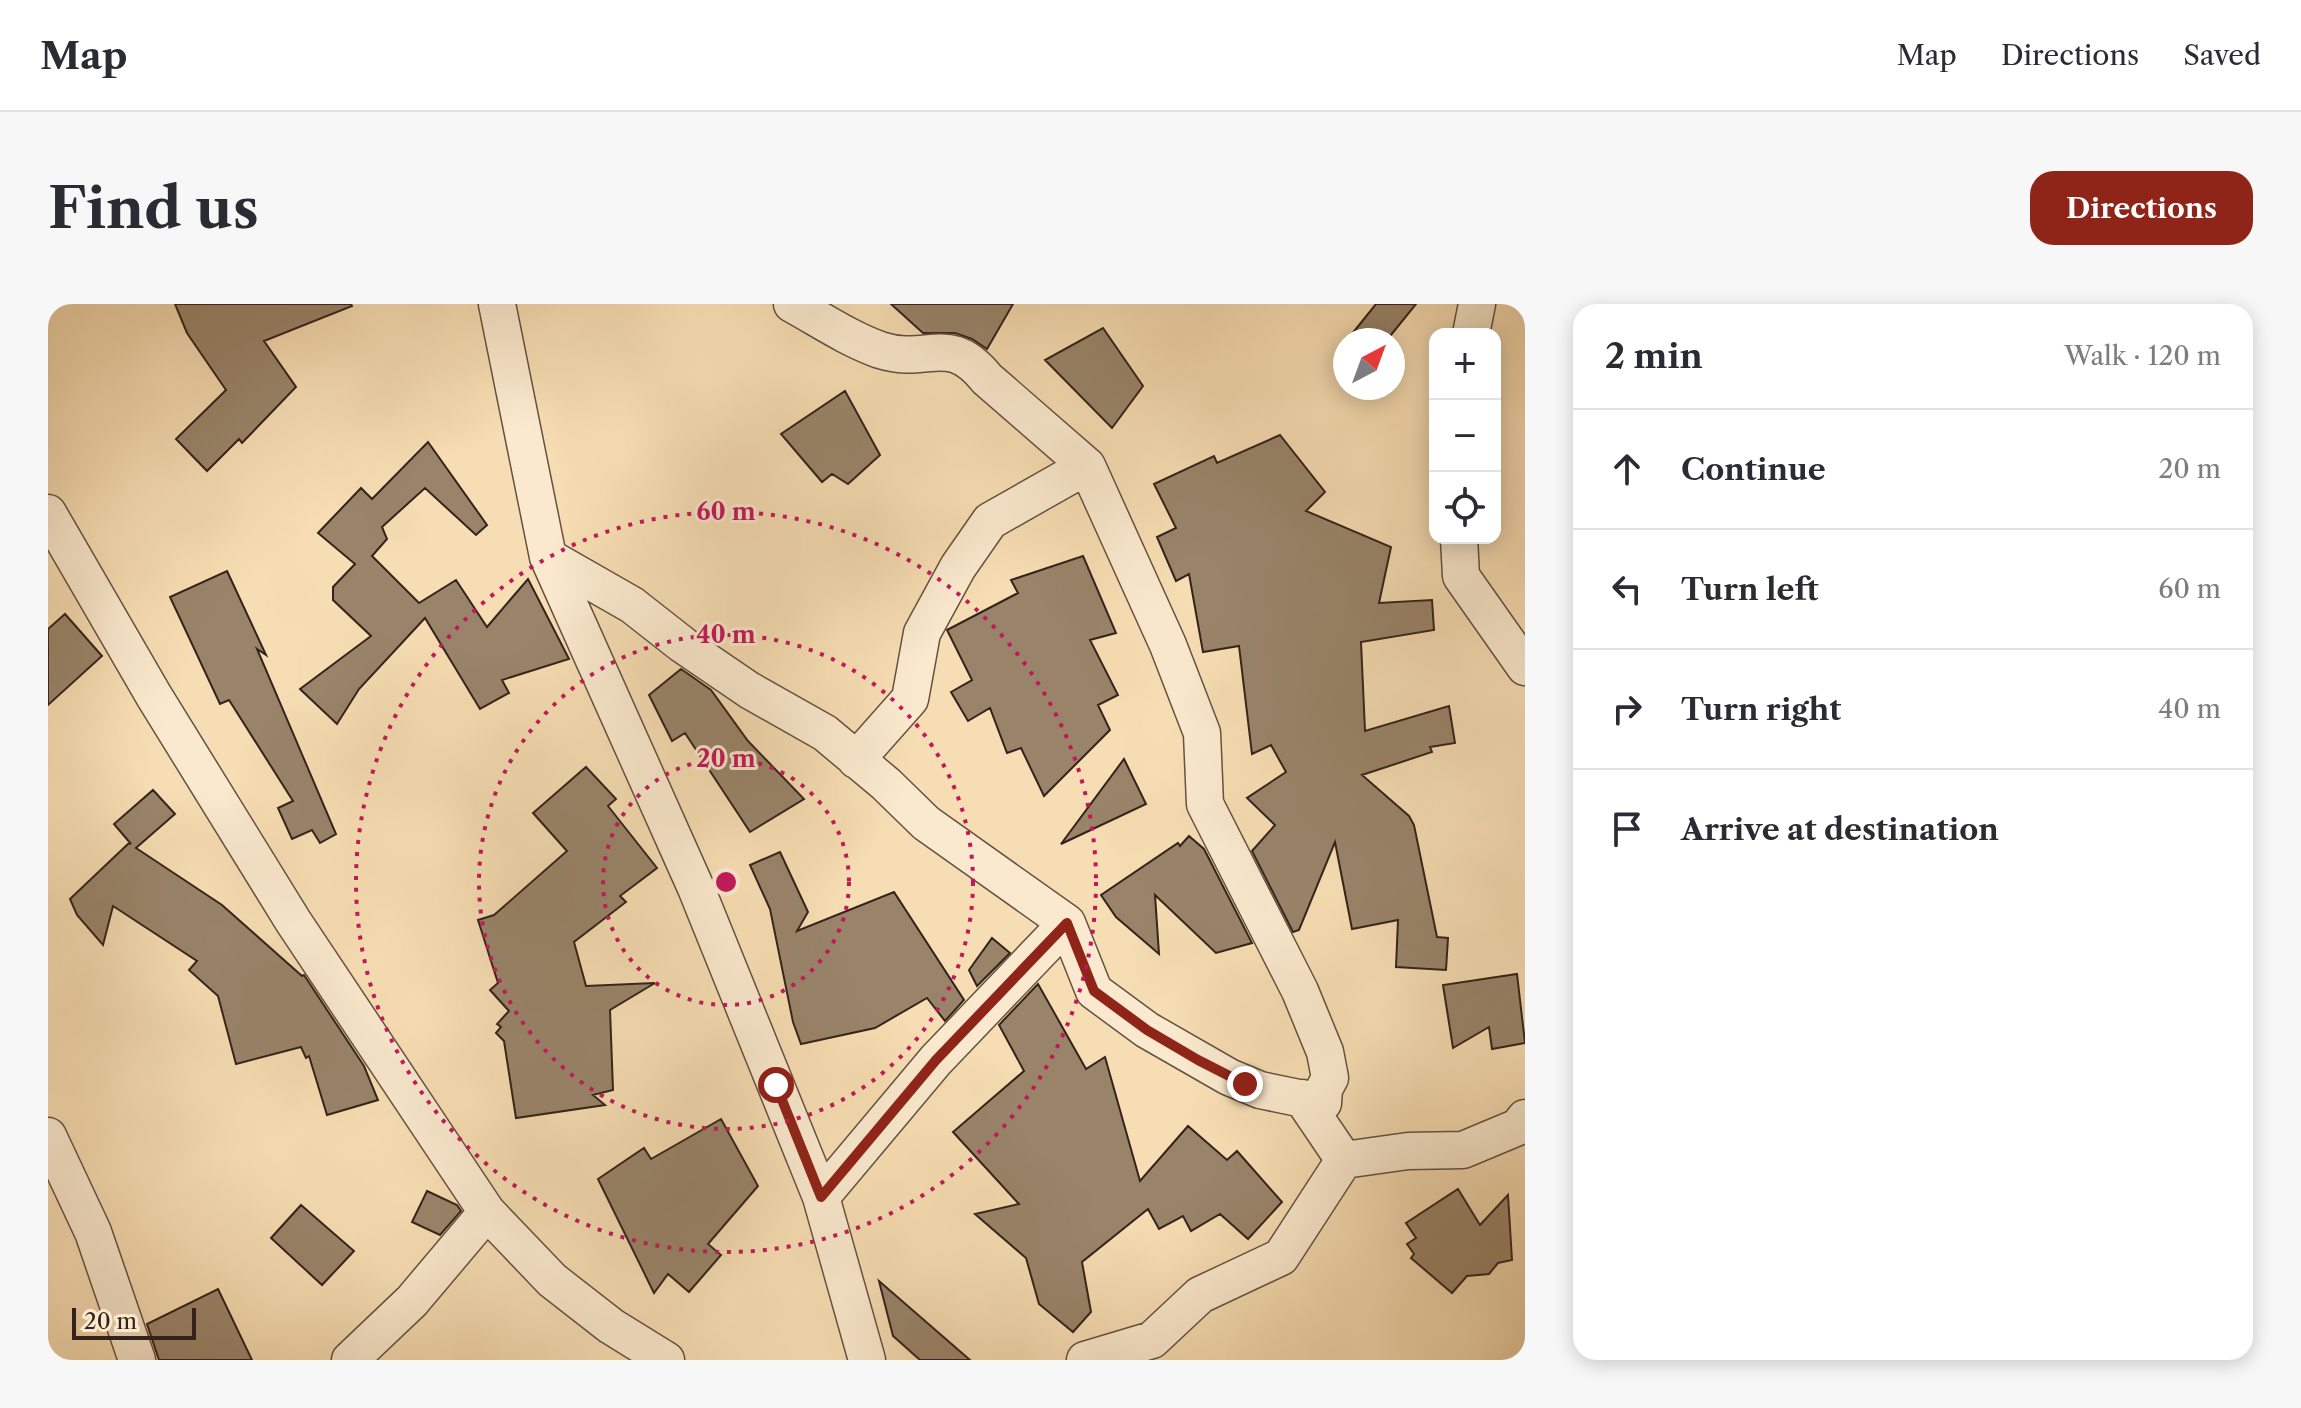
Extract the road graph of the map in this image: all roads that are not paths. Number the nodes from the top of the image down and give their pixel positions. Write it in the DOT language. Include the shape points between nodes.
graph roads {
  1 [pos="497,304"];
  2 [pos="792,304"];
  3 [pos="1477,304"];
  4 [pos="1472,328"];
  5 [pos="1087,466"];
  6 [pos="48,513"];
  7 [pos="1459,544"];
  8 [pos="548,557"];
  9 [pos="1525,667"];
  10 [pos="856,760"];
  11 [pos="1067,923"];
  12 [pos="1302,1098"];
  13 [pos="1523,1125"];
  14 [pos="48,1136"];
  15 [pos="1344,1160"];
  16 [pos="821,1197"];
  17 [pos="487,1212"];
  18 [pos="137,1360"];
  19 [pos="350,1360"];
  20 [pos="666,1360"];
  21 [pos="867,1360"];
  22 [pos="1085,1360"];
  1 -- 8 [label="street"];
  2 -- 5 [label="street" via="882,350 900,355 956,352"];
  3 -- 4 [label="street"];
  5 -- 10 [label="street" via="990,521 922,633 910,699"];
  5 -- 12 [label="street" via="1202,733 1205,804 1300,991 1325,1052 1330,1078 1323,1103"];
  6 -- 17 [label="street" via="293,921"];
  7 -- 9 [label="street" via="1461,576"];
  8 -- 10 [label="street" via="632,605 749,690 825,733"];
  8 -- 16 [label="street" via="696,888"];
  10 -- 11 [label="street" via="926,823"];
  11 -- 12 [label="street" via="1094,991 1147,1030 1229,1077"];
  11 -- 16 [label="street" via="936,1060"];
  12 -- 15 [label="street"];
  13 -- 15 [label="street" via="1463,1150"];
  14 -- 18 [label="street" via="93,1232"];
  15 -- 22 [label="street" via="1281,1257 1200,1295 1152,1340"];
  16 -- 21 [label="street"];
  17 -- 19 [label="street" via="412,1301"];
  17 -- 20 [label="street" via="552,1280"];
}
